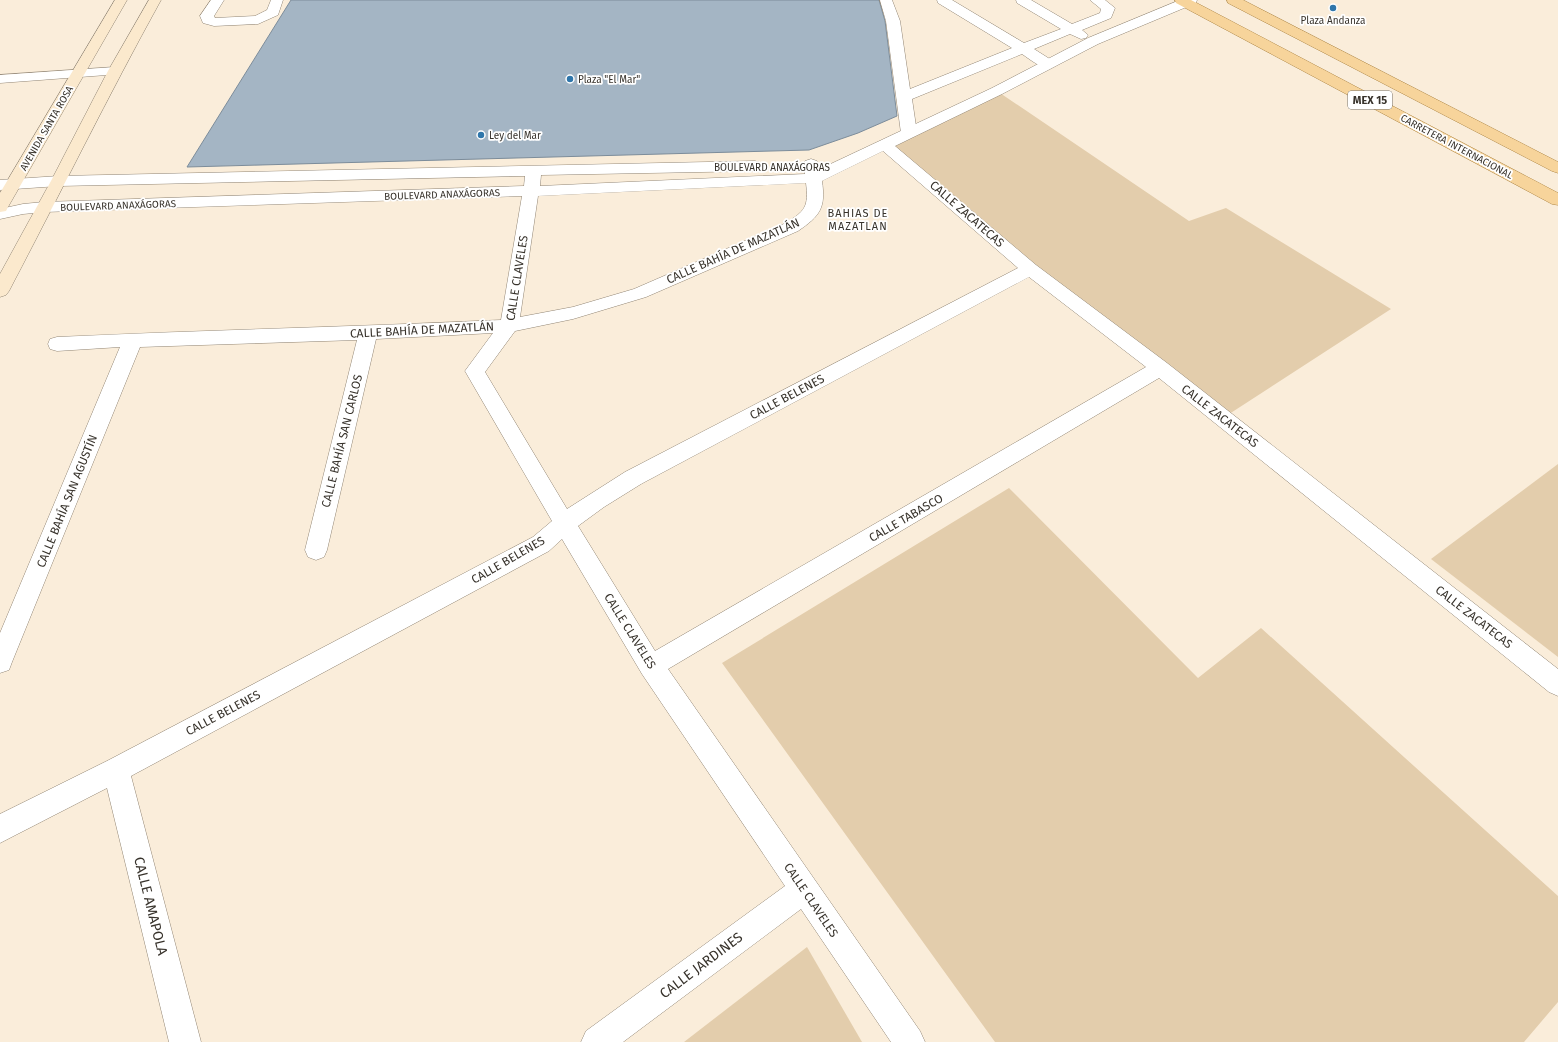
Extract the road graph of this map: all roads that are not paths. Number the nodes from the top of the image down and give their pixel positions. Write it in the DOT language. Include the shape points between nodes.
graph roads {
  1 [pos="120,0"];
  2 [pos="155,0"];
  3 [pos="218,0"];
  4 [pos="278,0"];
  5 [pos="886,0"];
  6 [pos="942,0"];
  7 [pos="1022,0"];
  8 [pos="1096,0"];
  9 [pos="1233,0"];
  10 [pos="1186,1"];
  11 [pos="1073,29"];
  12 [pos="1093,41"];
  13 [pos="1023,49"];
  14 [pos="1048,64"];
  15 [pos="115,71"];
  16 [pos="79,73"];
  17 [pos="0,79"];
  18 [pos="904,97"];
  19 [pos="909,133"];
  20 [pos="885,145"];
  21 [pos="1557,167"];
  22 [pos="813,171"];
  23 [pos="534,172"];
  24 [pos="59,181"];
  25 [pos="7,185"];
  26 [pos="531,191"];
  27 [pos="1558,200"];
  28 [pos="0,207"];
  29 [pos="44,207"];
  30 [pos="0,214"];
  31 [pos="1030,269"];
  32 [pos="0,291"];
  33 [pos="510,326"];
  34 [pos="368,333"];
  35 [pos="133,340"];
  36 [pos="57,344"];
  37 [pos="1160,368"];
  38 [pos="564,523"];
  39 [pos="316,550"];
  40 [pos="0,662"];
  41 [pos="651,666"];
  42 [pos="1558,684"];
  43 [pos="116,770"];
  44 [pos="0,829"];
  45 [pos="804,889"];
  46 [pos="185,1042"];
  47 [pos="597,1042"];
  48 [pos="909,1042"];
  1 -- 16 [label="main road, AVENIDA SANTA ROSA"];
  2 -- 15 [label="main road"];
  3 -- 4 [label="street" via="207,16 208,20 258,20 273,12"];
  5 -- 18 [label="street" via="893,21"];
  6 -- 13 [label="street"];
  7 -- 11 [label="street"];
  8 -- 11 [label="street" via="1108,8 1106,15"];
  9 -- 21 [label="main road, MEX 15"];
  10 -- 12 [label="street, BOULEVARD ANAXÁGORAS"];
  10 -- 27 [label="main road, CARRETERA INTERNACIONAL / MEX 15"];
  11 -- 12 [label="street"];
  11 -- 13 [label="street"];
  12 -- 14 [label="street, BOULEVARD ANAXÁGORAS"];
  13 -- 14 [label="street"];
  13 -- 18 [label="street"];
  14 -- 19 [label="street, BOULEVARD ANAXÁGORAS"];
  15 -- 16 [label="street, AVENIDA SANTA ROSA"];
  15 -- 24 [label="main road"];
  16 -- 17 [label="street"];
  16 -- 25 [label="main road, AVENIDA SANTA ROSA"];
  18 -- 19 [label="street"];
  19 -- 20 [label="street, BOULEVARD ANAXÁGORAS"];
  20 -- 22 [label="street, BOULEVARD ANAXÁGORAS" via="836,166"];
  20 -- 31 [label="street, CALLE ZACATECAS"];
  22 -- 23 [label="street, BOULEVARD ANAXÁGORAS"];
  22 -- 26 [label="street, BOULEVARD ANAXÁGORAS"];
  22 -- 33 [label="street, CALLE BAHÍA DE MAZATLÁN" via="814,208 806,218 792,227 626,297 574,313"];
  23 -- 24 [label="street, BOULEVARD ANAXÁGORAS"];
  23 -- 26 [label="street, CALLE CLAVELES"];
  24 -- 25 [label="street, AVENIDA SANTA ROSA"];
  24 -- 29 [label="main road"];
  25 -- 28 [label="main road, AVENIDA SANTA ROSA"];
  26 -- 29 [label="street, BOULEVARD ANAXÁGORAS"];
  26 -- 33 [label="street, CALLE CLAVELES"];
  29 -- 30 [label="street"];
  29 -- 32 [label="main road"];
  31 -- 37 [label="street, CALLE ZACATECAS"];
  31 -- 38 [label="street, CALLE BELENES" via="633,478"];
  33 -- 34 [label="street, CALLE BAHÍA DE MAZATLÁN"];
  33 -- 38 [label="street, CALLE CLAVELES" via="475,370"];
  34 -- 35 [label="street, CALLE BAHÍA DE MAZATLÁN"];
  34 -- 39 [label="street, CALLE BAHÍA SAN CARLOS"];
  35 -- 36 [label="street, CALLE BAHÍA DE MAZATLÁN"];
  35 -- 40 [label="street, CALLE BAHÍA SAN AGUSTÍN"];
  37 -- 41 [label="street, CALLE TABASCO"];
  37 -- 42 [label="street, CALLE ZACATECAS"];
  38 -- 41 [label="street, CALLE CLAVELES"];
  38 -- 43 [label="street, CALLE BELENES" via="541,544"];
  41 -- 45 [label="street, CALLE CLAVELES"];
  43 -- 44 [label="street, CALLE BELENES"];
  43 -- 46 [label="street, CALLE AMAPOLA"];
  45 -- 47 [label="street, CALLE JARDINES"];
  45 -- 48 [label="street, CALLE CLAVELES"];
}
